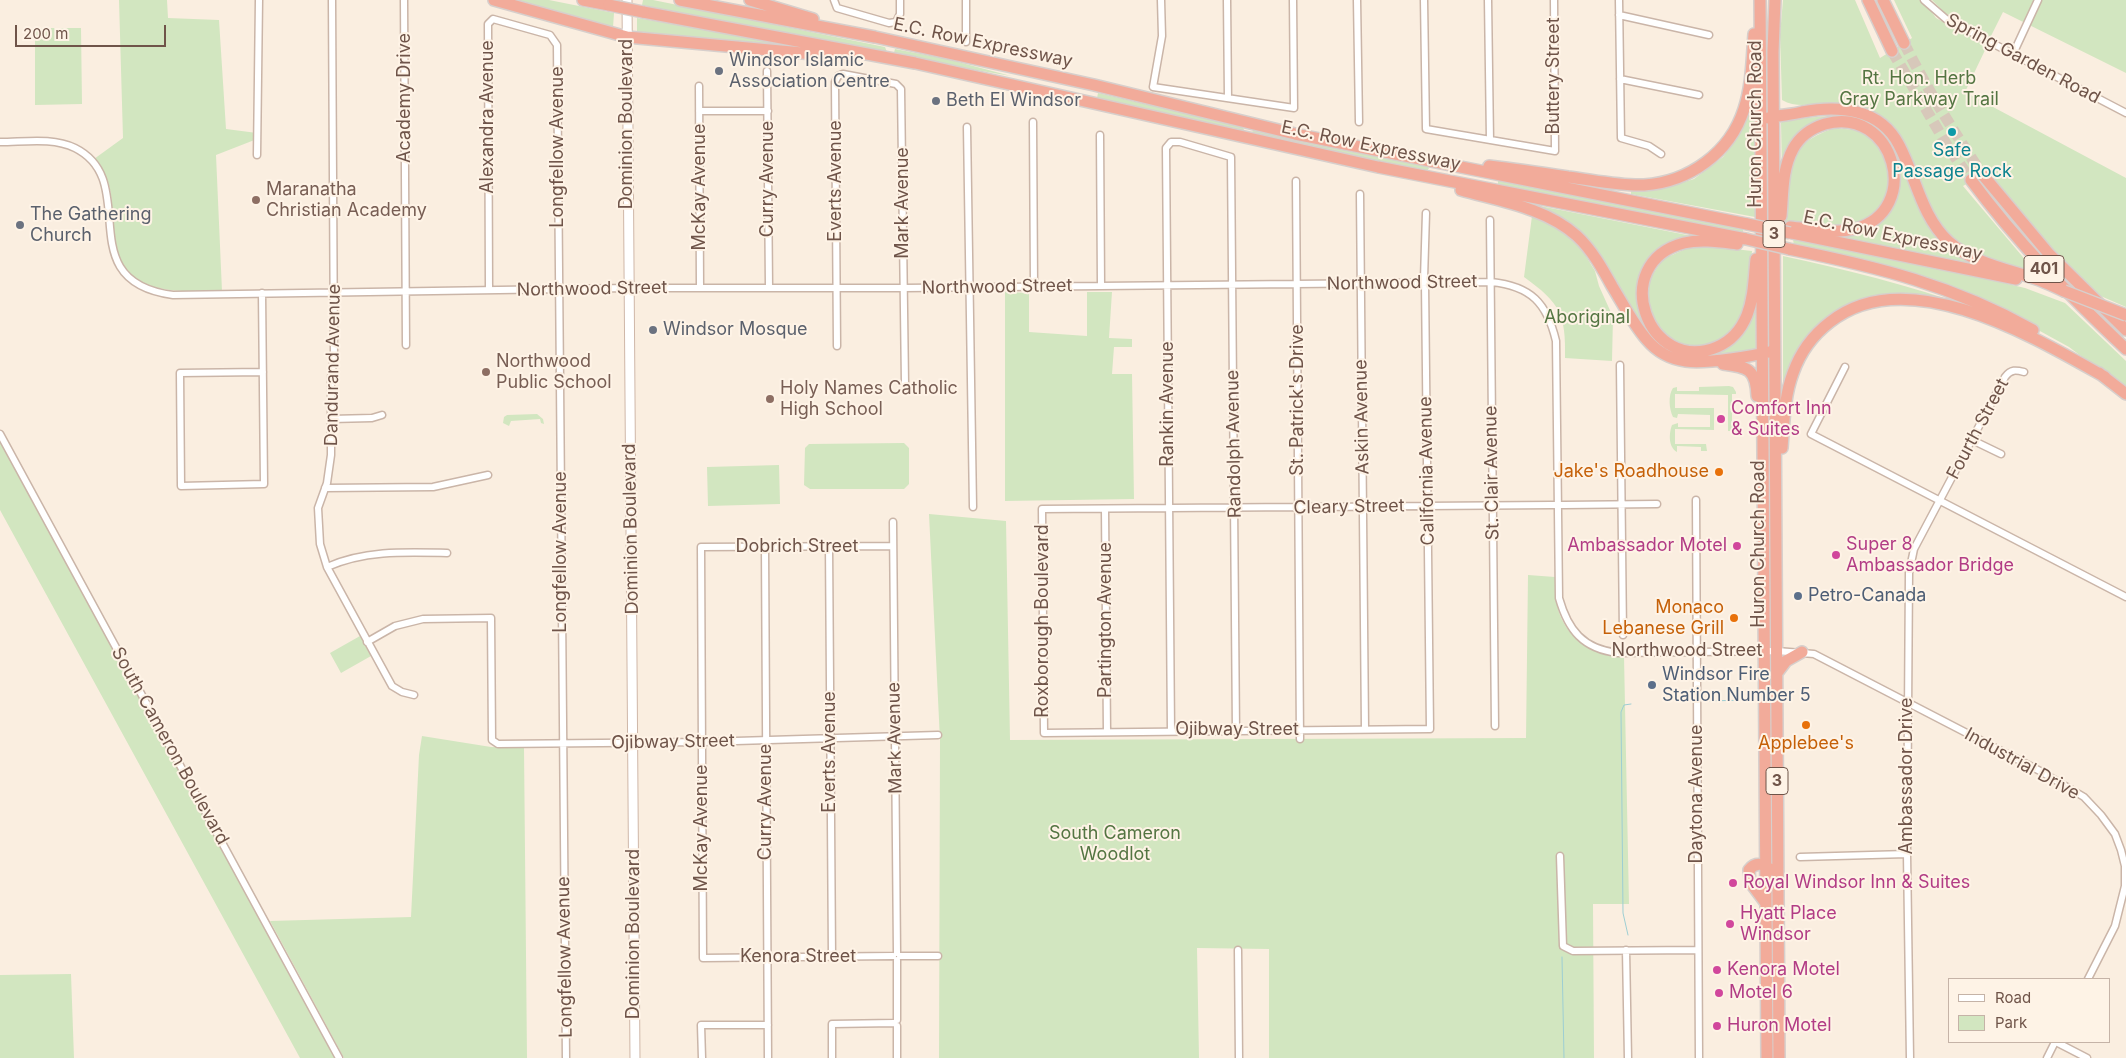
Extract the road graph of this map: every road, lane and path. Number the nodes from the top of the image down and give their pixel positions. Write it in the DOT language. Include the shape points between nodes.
graph roads {
  1 [pos="259,0"];
  2 [pos="332,0"];
  3 [pos="404,0"];
  4 [pos="494,0"];
  5 [pos="583,0"];
  6 [pos="627,0"];
  7 [pos="680,0"];
  8 [pos="750,0"];
  9 [pos="834,0"];
  10 [pos="900,0"];
  11 [pos="966,0"];
  12 [pos="1161,0"];
  13 [pos="1227,0"];
  14 [pos="1293,0"];
  15 [pos="1357,0"];
  16 [pos="1424,0"];
  17 [pos="1488,0"];
  18 [pos="1554,0"];
  19 [pos="1619,0"];
  20 [pos="1775,0"];
  21 [pos="1868,0"];
  22 [pos="1883,0"];
  23 [pos="1924,0"];
  24 [pos="2038,0"];
  25 [pos="1760,1"];
  26 [pos="1619,15"];
  27 [pos="1709,35"];
  28 [pos="627,37"];
  29 [pos="875,37"];
  30 [pos="966,42"];
  31 [pos="1904,43"];
  32 [pos="557,45"];
  33 [pos="1892,51"];
  34 [pos="2014,54"];
  35 [pos="915,63"];
  36 [pos="767,71"];
  37 [pos="1620,79"];
  38 [pos="896,84"];
  39 [pos="699,86"];
  40 [pos="1774,94"];
  41 [pos="1699,96"];
  42 [pos="1228,98"];
  43 [pos="1811,110"];
  44 [pos="699,111"];
  45 [pos="768,111"];
  46 [pos="2126,113"];
  47 [pos="1774,117"];
  48 [pos="1762,121"];
  49 [pos="1033,122"];
  50 [pos="1359,122"];
  51 [pos="967,127"];
  52 [pos="1100,135"];
  53 [pos="1490,140"];
  54 [pos="0,142"];
  55 [pos="1661,154"];
  56 [pos="257,155"];
  57 [pos="1400,156"];
  58 [pos="1231,157"];
  59 [pos="1378,166"];
  60 [pos="1982,174"];
  61 [pos="1971,180"];
  62 [pos="1296,181"];
  63 [pos="1360,194"];
  64 [pos="1426,213"];
  65 [pos="1490,220"];
  66 [pos="1763,222"];
  67 [pos="1790,230"];
  68 [pos="1746,242"];
  69 [pos="1774,262"];
  70 [pos="2030,280"];
  71 [pos="1491,282"];
  72 [pos="1361,283"];
  73 [pos="1425,283"];
  74 [pos="1297,284"];
  75 [pos="1167,285"];
  76 [pos="1232,285"];
  77 [pos="1034,286"];
  78 [pos="1101,286"];
  79 [pos="837,287"];
  80 [pos="968,287"];
  81 [pos="629,288"];
  82 [pos="700,288"];
  83 [pos="769,288"];
  84 [pos="904,288"];
  85 [pos="559,289"];
  86 [pos="489,290"];
  87 [pos="405,291"];
  88 [pos="334,292"];
  89 [pos="262,293"];
  90 [pos="2126,315"];
  91 [pos="2126,330"];
  92 [pos="406,345"];
  93 [pos="837,346"];
  94 [pos="2126,349"];
  95 [pos="1775,351"];
  96 [pos="1763,354"];
  97 [pos="1707,362"];
  98 [pos="1620,365"];
  99 [pos="1845,367"];
  100 [pos="263,372"];
  101 [pos="2024,372"];
  102 [pos="2105,377"];
  103 [pos="905,384"];
  104 [pos="2126,394"];
  105 [pos="382,415"];
  106 [pos="331,419"];
  107 [pos="0,434"];
  108 [pos="1764,439"];
  109 [pos="1972,440"];
  110 [pos="2001,454"];
  111 [pos="488,475"];
  112 [pos="325,488"];
  113 [pos="1776,490"];
  114 [pos="1696,500"];
  115 [pos="1940,501"];
  116 [pos="1622,504"];
  117 [pos="1657,504"];
  118 [pos="1558,505"];
  119 [pos="1428,506"];
  120 [pos="1493,506"];
  121 [pos="973,507"];
  122 [pos="1298,507"];
  123 [pos="1363,507"];
  124 [pos="1169,508"];
  125 [pos="1235,508"];
  126 [pos="1105,509"];
  127 [pos="1042,510"];
  128 [pos="893,522"];
  129 [pos="829,546"];
  130 [pos="893,546"];
  131 [pos="701,547"];
  132 [pos="765,547"];
  133 [pos="447,552"];
  134 [pos="327,567"];
  135 [pos="2126,597"];
  136 [pos="1623,635"];
  137 [pos="367,642"];
  138 [pos="1696,652"];
  139 [pos="1765,652"];
  140 [pos="1777,652"];
  141 [pos="1802,652"];
  142 [pos="1777,673"];
  143 [pos="414,695"];
  144 [pos="1907,702"];
  145 [pos="1495,726"];
  146 [pos="1365,729"];
  147 [pos="1430,729"];
  148 [pos="1171,730"];
  149 [pos="1300,730"];
  150 [pos="1236,731"];
  151 [pos="1107,732"];
  152 [pos="1044,733"];
  153 [pos="938,735"];
  154 [pos="895,736"];
  155 [pos="830,738"];
  156 [pos="766,740"];
  157 [pos="1300,740"];
  158 [pos="633,742"];
  159 [pos="702,742"];
  160 [pos="562,743"];
  161 [pos="1907,854"];
  162 [pos="1560,856"];
  163 [pos="1800,857"];
  164 [pos="1766,865"];
  165 [pos="1778,888"];
  166 [pos="1766,902"];
  167 [pos="1238,950"];
  168 [pos="1626,950"];
  169 [pos="1698,950"];
  170 [pos="938,956"];
  171 [pos="768,957"];
  172 [pos="832,957"];
  173 [pos="897,957"];
  174 [pos="703,958"];
  175 [pos="2089,978"];
  176 [pos="896,1023"];
  177 [pos="768,1025"];
  178 [pos="2055,1043"];
  179 [pos="2058,1043"];
  180 [pos="340,1058"];
  181 [pos="566,1058"];
  182 [pos="635,1058"];
  183 [pos="702,1058"];
  184 [pos="768,1058"];
  185 [pos="832,1058"];
  186 [pos="897,1058"];
  187 [pos="1239,1058"];
  188 [pos="1628,1058"];
  189 [pos="1699,1058"];
  190 [pos="1766,1058"];
  191 [pos="1778,1058"];
  192 [pos="1910,1058"];
  193 [pos="2047,1058"];
  194 [pos="2087,1058"];
  1 -- 56 [label="street"];
  2 -- 88 [label="street, Dandurand Avenue"];
  3 -- 87 [label="street, Academy Drive"];
  4 -- 28 [label="highway"];
  5 -- 35 [label="highway, E.C. Row Expressway, bridge"];
  6 -- 28 [label="street, Dominion Boulevard"];
  7 -- 29 [label="highway, E.C. Row Expressway"];
  8 -- 29 [label="highway"];
  9 -- 10 [label="street" via="837,8 844,11 889,23 896,22 900,14"];
  11 -- 30 [label="street"];
  12 -- 42 [label="street" via="1162,36 1153,87"];
  13 -- 42 [label="street"];
  14 -- 42 [label="street" via="1294,108"];
  15 -- 50 [label="street"];
  16 -- 53 [label="street" via="1426,129"];
  17 -- 53 [label="street"];
  18 -- 53 [label="street, Buttery Street" via="1555,151"];
  19 -- 26 [label="street"];
  20 -- 40 [label="highway, Huron Church Road / 3"];
  21 -- 33 [label="highway"];
  22 -- 31 [label="highway"];
  23 -- 34 [label="street, Spring Garden Road" via="1946,18"];
  24 -- 34 [label="street"];
  25 -- 48 [label="highway, Huron Church Road / 3"];
  25 -- 57 [label="highway" via="1749,90 1740,121 1717,154 1678,178 1651,184 1621,184 1436,158"];
  26 -- 27 [label="street"];
  26 -- 37 [label="street"];
  28 -- 35 [label="highway"];
  28 -- 81 [label="street, Dominion Boulevard"];
  29 -- 57 [label="highway, E.C. Row Expressway"];
  32 -- 85 [label="street, Longfellow Avenue"];
  32 -- 86 [label="street, Alexandra Avenue" via="550,35 500,20 493,19 488,24"];
  34 -- 46 [label="street, Spring Garden Road"];
  35 -- 59 [label="highway, E.C. Row Expressway"];
  36 -- 45 [label="street, Curry Avenue"];
  37 -- 41 [label="street"];
  37 -- 55 [label="street" via="1621,138 1649,146"];
  38 -- 79 [label="street, Everts Avenue" via="844,74 835,82"];
  38 -- 84 [label="street, Mark Avenue" via="901,90 902,102"];
  39 -- 44 [label="street, McKay Avenue"];
  40 -- 43 [label="highway" via="1776,101 1785,108"];
  40 -- 47 [label="highway, Huron Church Road / 3"];
  43 -- 47 [label="highway"];
  43 -- 70 [label="highway" via="1853,111 1878,121 1899,145 1922,203 1942,235 1975,258"];
  44 -- 45 [label="street"];
  44 -- 82 [label="street, McKay Avenue"];
  45 -- 83 [label="street, Curry Avenue"];
  47 -- 48 [label="highway"];
  47 -- 69 [label="highway, Huron Church Road / 3"];
  48 -- 66 [label="highway, Huron Church Road / 3"];
  49 -- 77 [label="street"];
  51 -- 80 [label="street"];
  52 -- 78 [label="street"];
  54 -- 89 [label="street, Northwood Street" via="55,142 76,148 90,159 106,188 113,253 122,269 143,288 173,295"];
  57 -- 66 [label="highway, E.C. Row Expressway, bridge" via="1748,224"];
  58 -- 75 [label="street, Rankin Avenue" via="1180,142 1168,144"];
  58 -- 76 [label="street, Randolph Avenue"];
  59 -- 68 [label="highway, E.C. Row Expressway"];
  59 -- 97 [label="highway" via="1524,208 1559,223 1590,250 1653,347 1675,360"];
  60 -- 91 [label="highway, 401" via="2049,254"];
  61 -- 94 [label="highway, 401" via="2040,265"];
  62 -- 74 [label="street, St. Patrick's Drive"];
  63 -- 72 [label="street, Askin Avenue"];
  64 -- 73 [label="street, California Avenue"];
  65 -- 71 [label="street, St. Clair Avenue"];
  66 -- 67 [label="highway, E.C. Row Expressway, bridge"];
  66 -- 68 [label="highway" via="1750,306 1739,330 1720,346 1698,351 1676,347 1657,334 1644,314 1642,298 1646,275 1655,261 1667,250 1683,243"];
  66 -- 96 [label="highway, Huron Church Road / 3"];
  67 -- 69 [label="highway" via="1844,230 1863,225 1882,212 1891,197 1894,173 1888,150 1869,130 1855,124 1835,122 1813,129 1797,143 1785,175"];
  67 -- 70 [label="highway, E.C. Row Expressway"];
  68 -- 102 [label="highway, E.C. Row Expressway, bridge" via="1888,270 1943,288 2018,322 2067,350"];
  69 -- 95 [label="highway, Huron Church Road / 3"];
  70 -- 90 [label="highway, bridge"];
  71 -- 73 [label="street, Northwood Street"];
  71 -- 118 [label="street, Northwood Street" via="1515,286 1528,293 1551,321 1556,342"];
  71 -- 120 [label="street, St. Clair Avenue"];
  72 -- 73 [label="street, Northwood Street"];
  72 -- 74 [label="street, Northwood Street"];
  72 -- 123 [label="street, Askin Avenue"];
  73 -- 119 [label="street, California Avenue"];
  74 -- 76 [label="street, Northwood Street"];
  74 -- 122 [label="street, St. Patrick's Drive"];
  75 -- 76 [label="street, Northwood Street"];
  75 -- 78 [label="street, Northwood Street"];
  75 -- 124 [label="street, Rankin Avenue"];
  76 -- 125 [label="street, Randolph Avenue"];
  77 -- 78 [label="street, Northwood Street"];
  77 -- 80 [label="street, Northwood Street"];
  79 -- 83 [label="street, Northwood Street"];
  79 -- 84 [label="street, Northwood Street"];
  79 -- 93 [label="street, Everts Avenue"];
  80 -- 84 [label="street, Northwood Street"];
  80 -- 121 [label="street" via="972,349"];
  81 -- 82 [label="street, Northwood Street"];
  81 -- 85 [label="street, Northwood Street"];
  81 -- 158 [label="street, Dominion Boulevard"];
  82 -- 83 [label="street, Northwood Street"];
  84 -- 103 [label="street, Mark Avenue"];
  85 -- 86 [label="street, Northwood Street"];
  85 -- 160 [label="street, Longfellow Avenue"];
  86 -- 87 [label="street, Northwood Street"];
  87 -- 88 [label="street, Northwood Street"];
  87 -- 92 [label="street, Academy Drive"];
  88 -- 89 [label="street, Northwood Street"];
  88 -- 106 [label="street, Dandurand Avenue"];
  89 -- 100 [label="street"];
  95 -- 96 [label="highway"];
  95 -- 113 [label="highway, Huron Church Road / 3"];
  96 -- 97 [label="highway"];
  96 -- 108 [label="highway, Huron Church Road / 3"];
  97 -- 108 [label="highway" via="1739,366 1752,374"];
  98 -- 116 [label="street"];
  99 -- 115 [label="street" via="1811,434"];
  100 -- 100 [label="street" via="180,373 182,486 264,484"];
  101 -- 109 [label="street, Fourth Street" via="2015,370 2005,377"];
  102 -- 104 [label="highway, E.C. Row Expressway"];
  102 -- 113 [label="highway" via="2038,340 1977,315 1909,299 1865,304 1843,313 1826,326 1807,346 1798,362 1788,393"];
  105 -- 106 [label="street"];
  106 -- 112 [label="street, Dandurand Avenue" via="331,455"];
  107 -- 180 [label="street, South Cameron Boulevard"];
  108 -- 139 [label="highway, Huron Church Road / 3"];
  109 -- 110 [label="street"];
  109 -- 115 [label="street, Fourth Street"];
  111 -- 112 [label="street" via="434,486"];
  112 -- 134 [label="street, Dandurand Avenue" via="318,508 318,525"];
  113 -- 140 [label="highway, Huron Church Road / 3"];
  114 -- 138 [label="street, Daytona Avenue"];
  115 -- 135 [label="street"];
  115 -- 144 [label="street, Ambassador Drive" via="1914,549 1909,573"];
  116 -- 117 [label="street, Cleary Street"];
  116 -- 118 [label="street, Cleary Street"];
  116 -- 136 [label="street"];
  118 -- 120 [label="street, Cleary Street"];
  118 -- 138 [label="street, Northwood Street" via="1559,598 1573,632 1587,644 1605,652"];
  119 -- 120 [label="street, Cleary Street"];
  119 -- 123 [label="street, Cleary Street"];
  119 -- 147 [label="street, California Avenue"];
  120 -- 145 [label="street, St. Clair Avenue"];
  122 -- 123 [label="street, Cleary Street"];
  122 -- 125 [label="street, Cleary Street"];
  122 -- 149 [label="street, St. Patrick's Drive"];
  123 -- 146 [label="street, Askin Avenue"];
  124 -- 125 [label="street, Cleary Street"];
  124 -- 126 [label="street, Cleary Street"];
  124 -- 148 [label="street, Rankin Avenue"];
  125 -- 150 [label="street, Randolph Avenue"];
  126 -- 127 [label="street, Cleary Street"];
  126 -- 151 [label="street, Partington Avenue"];
  127 -- 152 [label="street, Roxborough Boulevard"];
  128 -- 130 [label="street, Mark Avenue"];
  129 -- 130 [label="street, Dobrich Street"];
  129 -- 132 [label="street, Dobrich Street"];
  129 -- 155 [label="street, Everts Avenue"];
  130 -- 154 [label="street, Mark Avenue"];
  131 -- 132 [label="street, Dobrich Street"];
  131 -- 159 [label="street, McKay Avenue"];
  132 -- 156 [label="street, Curry Avenue"];
  133 -- 134 [label="street" via="390,552"];
  134 -- 137 [label="street, Dandurand Avenue"];
  137 -- 143 [label="street, Dandurand Avenue" via="392,686"];
  137 -- 160 [label="street, Ojibway Street" via="395,626 424,619 491,618 492,740 498,744"];
  138 -- 139 [label="street, Northwood Street"];
  138 -- 169 [label="street, Daytona Avenue"];
  139 -- 140 [label="street, Northwood Street"];
  139 -- 164 [label="highway, Huron Church Road / 3"];
  140 -- 141 [label="street, Industrial Drive"];
  140 -- 142 [label="highway, Huron Church Road / 3"];
  141 -- 142 [label="highway" via="1786,661"];
  141 -- 144 [label="street, Industrial Drive" via="1814,654"];
  142 -- 165 [label="highway, Huron Church Road / 3"];
  144 -- 161 [label="street, Ambassador Drive"];
  144 -- 175 [label="street, Industrial Drive" via="2084,797 2115,834 2125,866 2125,886 2115,926"];
  146 -- 147 [label="street, Ojibway Street"];
  146 -- 149 [label="street, Ojibway Street"];
  148 -- 150 [label="street, Ojibway Street"];
  148 -- 151 [label="street, Ojibway Street"];
  149 -- 150 [label="street, Ojibway Street"];
  149 -- 157 [label="street, St. Patrick's Drive"];
  151 -- 152 [label="street, Ojibway Street"];
  153 -- 154 [label="street, Ojibway Street"];
  154 -- 155 [label="street, Ojibway Street"];
  154 -- 173 [label="street, Mark Avenue"];
  155 -- 156 [label="street, Ojibway Street"];
  155 -- 172 [label="street, Everts Avenue"];
  156 -- 159 [label="street, Ojibway Street"];
  156 -- 171 [label="street, Curry Avenue"];
  158 -- 159 [label="street, Ojibway Street"];
  158 -- 160 [label="street, Ojibway Street"];
  158 -- 182 [label="street, Dominion Boulevard"];
  159 -- 174 [label="street, McKay Avenue"];
  160 -- 181 [label="street, Longfellow Avenue"];
  161 -- 163 [label="street"];
  161 -- 192 [label="street, Ambassador Drive"];
  162 -- 168 [label="street" via="1564,946 1573,951"];
  164 -- 165 [label="highway" via="1774,874"];
  164 -- 166 [label="highway, Huron Church Road / 3"];
  164 -- 166 [label="highway" via="1754,865 1749,875 1750,882"];
  165 -- 191 [label="highway, Huron Church Road / 3"];
  166 -- 190 [label="highway, Huron Church Road / 3"];
  167 -- 187 [label="street"];
  168 -- 169 [label="street"];
  168 -- 188 [label="street"];
  169 -- 189 [label="street, Daytona Avenue"];
  170 -- 173 [label="street, Kenora Street"];
  171 -- 172 [label="street, Kenora Street"];
  171 -- 174 [label="street, Kenora Street"];
  171 -- 177 [label="street, Curry Avenue"];
  172 -- 173 [label="street, Kenora Street"];
  173 -- 176 [label="street, Mark Avenue"];
  176 -- 185 [label="street" via="832,1024"];
  176 -- 186 [label="street, Mark Avenue"];
  177 -- 183 [label="street" via="701,1025"];
  177 -- 184 [label="street, Curry Avenue"];
  178 -- 193 [label="street"];
  179 -- 194 [label="street"];
}
